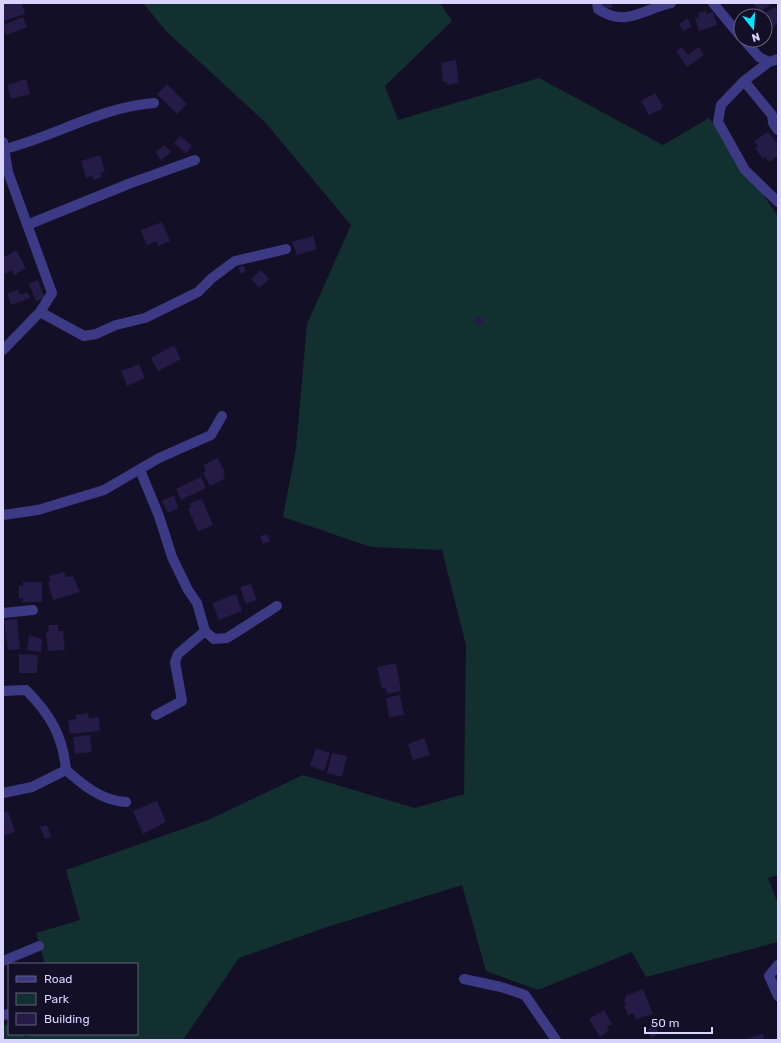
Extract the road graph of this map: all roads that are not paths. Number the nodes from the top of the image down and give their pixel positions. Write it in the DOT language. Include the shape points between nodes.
graph roads {
  1 [pos="597,3"];
  2 [pos="671,3"];
  3 [pos="713,3"];
  4 [pos="733,27"];
  5 [pos="751,48"];
  6 [pos="773,61"];
  7 [pos="744,82"];
  8 [pos="154,103"];
  9 [pos="778,130"];
  10 [pos="4,146"];
  11 [pos="195,160"];
  12 [pos="778,202"];
  13 [pos="27,225"];
  14 [pos="286,249"];
  15 [pos="40,312"];
  16 [pos="3,350"];
  17 [pos="222,416"];
  18 [pos="140,470"];
  19 [pos="3,515"];
  20 [pos="277,606"];
  21 [pos="33,610"];
  22 [pos="3,613"];
  23 [pos="205,631"];
  24 [pos="3,691"];
  25 [pos="156,715"];
  26 [pos="66,770"];
  27 [pos="3,793"];
  28 [pos="126,802"];
  29 [pos="39,946"];
  30 [pos="3,961"];
  31 [pos="778,965"];
  32 [pos="464,979"];
  33 [pos="778,996"];
  34 [pos="556,1040"];
  1 -- 2 [label="street" via="598,9 609,16 630,17"];
  3 -- 4 [label="street"];
  5 -- 6 [label="street" via="759,57"];
  6 -- 7 [label="street"];
  7 -- 9 [label="street" via="772,115 773,123"];
  7 -- 12 [label="street" via="720,105 718,122 746,170"];
  8 -- 10 [label="street" via="135,104 88,118 30,142"];
  10 -- 13 [label="street" via="8,172"];
  11 -- 13 [label="street"];
  13 -- 15 [label="street" via="52,293"];
  14 -- 15 [label="street" via="235,261 198,292 145,318 116,325 96,334 84,336"];
  15 -- 16 [label="street"];
  17 -- 18 [label="street" via="211,435 180,448"];
  18 -- 19 [label="street" via="104,490 38,510"];
  18 -- 23 [label="street" via="172,557 197,603"];
  20 -- 23 [label="street" via="227,638 214,639"];
  21 -- 22 [label="street"];
  23 -- 25 [label="street" via="178,654 175,662 182,701"];
  24 -- 26 [label="street" via="26,690 39,702 53,722 64,749"];
  26 -- 27 [label="street" via="32,787"];
  26 -- 28 [label="street" via="90,790"];
  29 -- 30 [label="street"];
  31 -- 33 [label="street" via="769,976"];
  32 -- 34 [label="street" via="526,995"];
}
